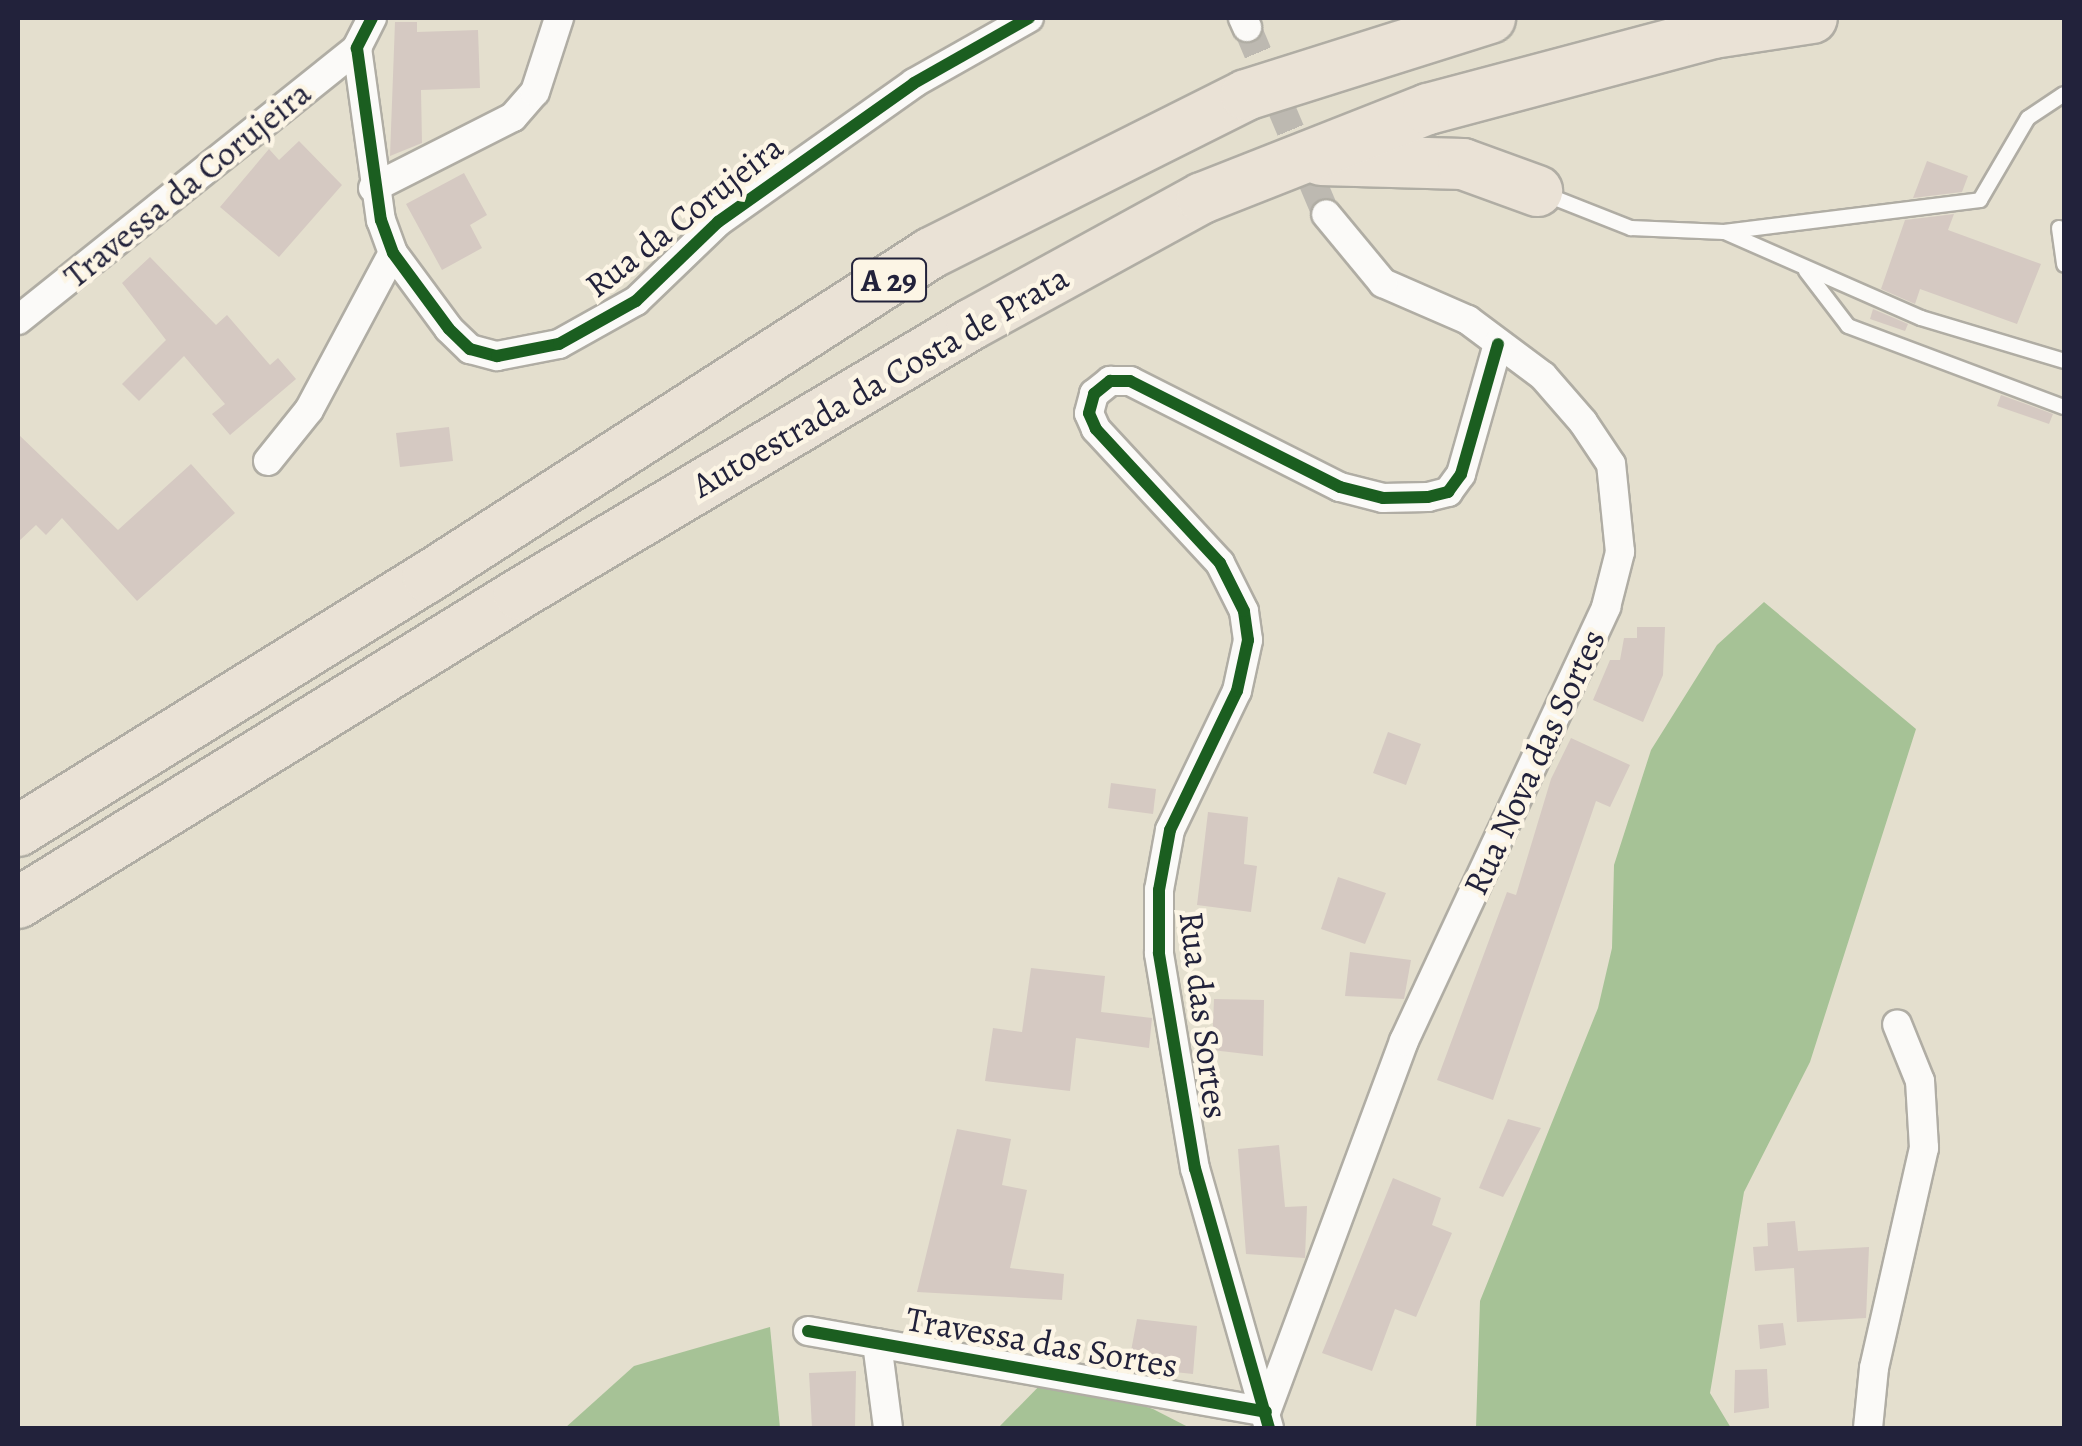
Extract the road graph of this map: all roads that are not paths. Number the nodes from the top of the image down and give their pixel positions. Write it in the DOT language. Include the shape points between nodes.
graph roads {
  1 [pos="372,18"];
  2 [pos="559,18"];
  3 [pos="1030,18"];
  4 [pos="1490,18"];
  5 [pos="1812,18"];
  6 [pos="1401,33"];
  7 [pos="357,48"];
  8 [pos="2064,94"];
  9 [pos="1291,160"];
  10 [pos="373,188"];
  11 [pos="1537,191"];
  12 [pos="1326,214"];
  13 [pos="2060,228"];
  14 [pos="1724,232"];
  15 [pos="393,253"];
  16 [pos="2064,265"];
  17 [pos="1802,266"];
  18 [pos="18,320"];
  19 [pos="1498,344"];
  20 [pos="2064,361"];
  21 [pos="2064,406"];
  22 [pos="268,461"];
  23 [pos="18,831"];
  24 [pos="18,903"];
  25 [pos="1897,1024"];
  26 [pos="808,1331"];
  27 [pos="876,1343"];
  28 [pos="1268,1420"];
  29 [pos="888,1428"];
  30 [pos="1868,1428"];
  1 -- 7 [label="street"];
  2 -- 10 [label="street" via="535,92 514,117"];
  3 -- 15 [label="street, Rua da Corujeira" via="914,83 718,222 636,301 559,344 497,356 470,350"];
  4 -- 6 [label="highway, Autoestrada da Costa de Prata / A 29"];
  5 -- 9 [label="highway, Autoestrada da Costa de Prata / A 29" via="1713,33 1428,109"];
  6 -- 23 [label="highway, Autoestrada da Costa de Prata / A 29" via="1246,95 931,252 428,577"];
  7 -- 10 [label="street, Rua da Corujeira"];
  7 -- 18 [label="street, Travessa da Corujeira"];
  8 -- 14 [label="lane" via="2028,118 1980,200"];
  9 -- 11 [label="highway" via="1463,164"];
  9 -- 24 [label="highway, Autoestrada da Costa de Prata / A 29" via="1202,198 972,324"];
  10 -- 15 [label="street, Rua da Corujeira"];
  11 -- 14 [label="lane" via="1631,228"];
  12 -- 19 [label="street, Rua Nova das Sortes" via="1383,282 1468,320"];
  13 -- 16 [label="lane"];
  14 -- 17 [label="lane"];
  15 -- 22 [label="street" via="309,410"];
  17 -- 20 [label="lane" via="1921,318"];
  17 -- 21 [label="lane" via="1848,326"];
  19 -- 28 [label="street, Rua Nova das Sortes" via="1542,376 1611,464 1620,552 1606,606 1404,1042"];
  19 -- 28 [label="street, Rua das Sortes" via="1461,474 1448,492 1428,497 1383,498 1340,487 1130,382 1110,381 1094,394 1089,413 1096,429 1220,563 1244,610 1248,640 1236,692 1170,830 1159,890 1159,953 1195,1169"];
  25 -- 30 [label="street" via="1920,1082 1924,1148 1874,1368"];
  26 -- 27 [label="street, Travessa das Sortes"];
  27 -- 28 [label="street, Travessa das Sortes"];
  27 -- 29 [label="street"];
}
